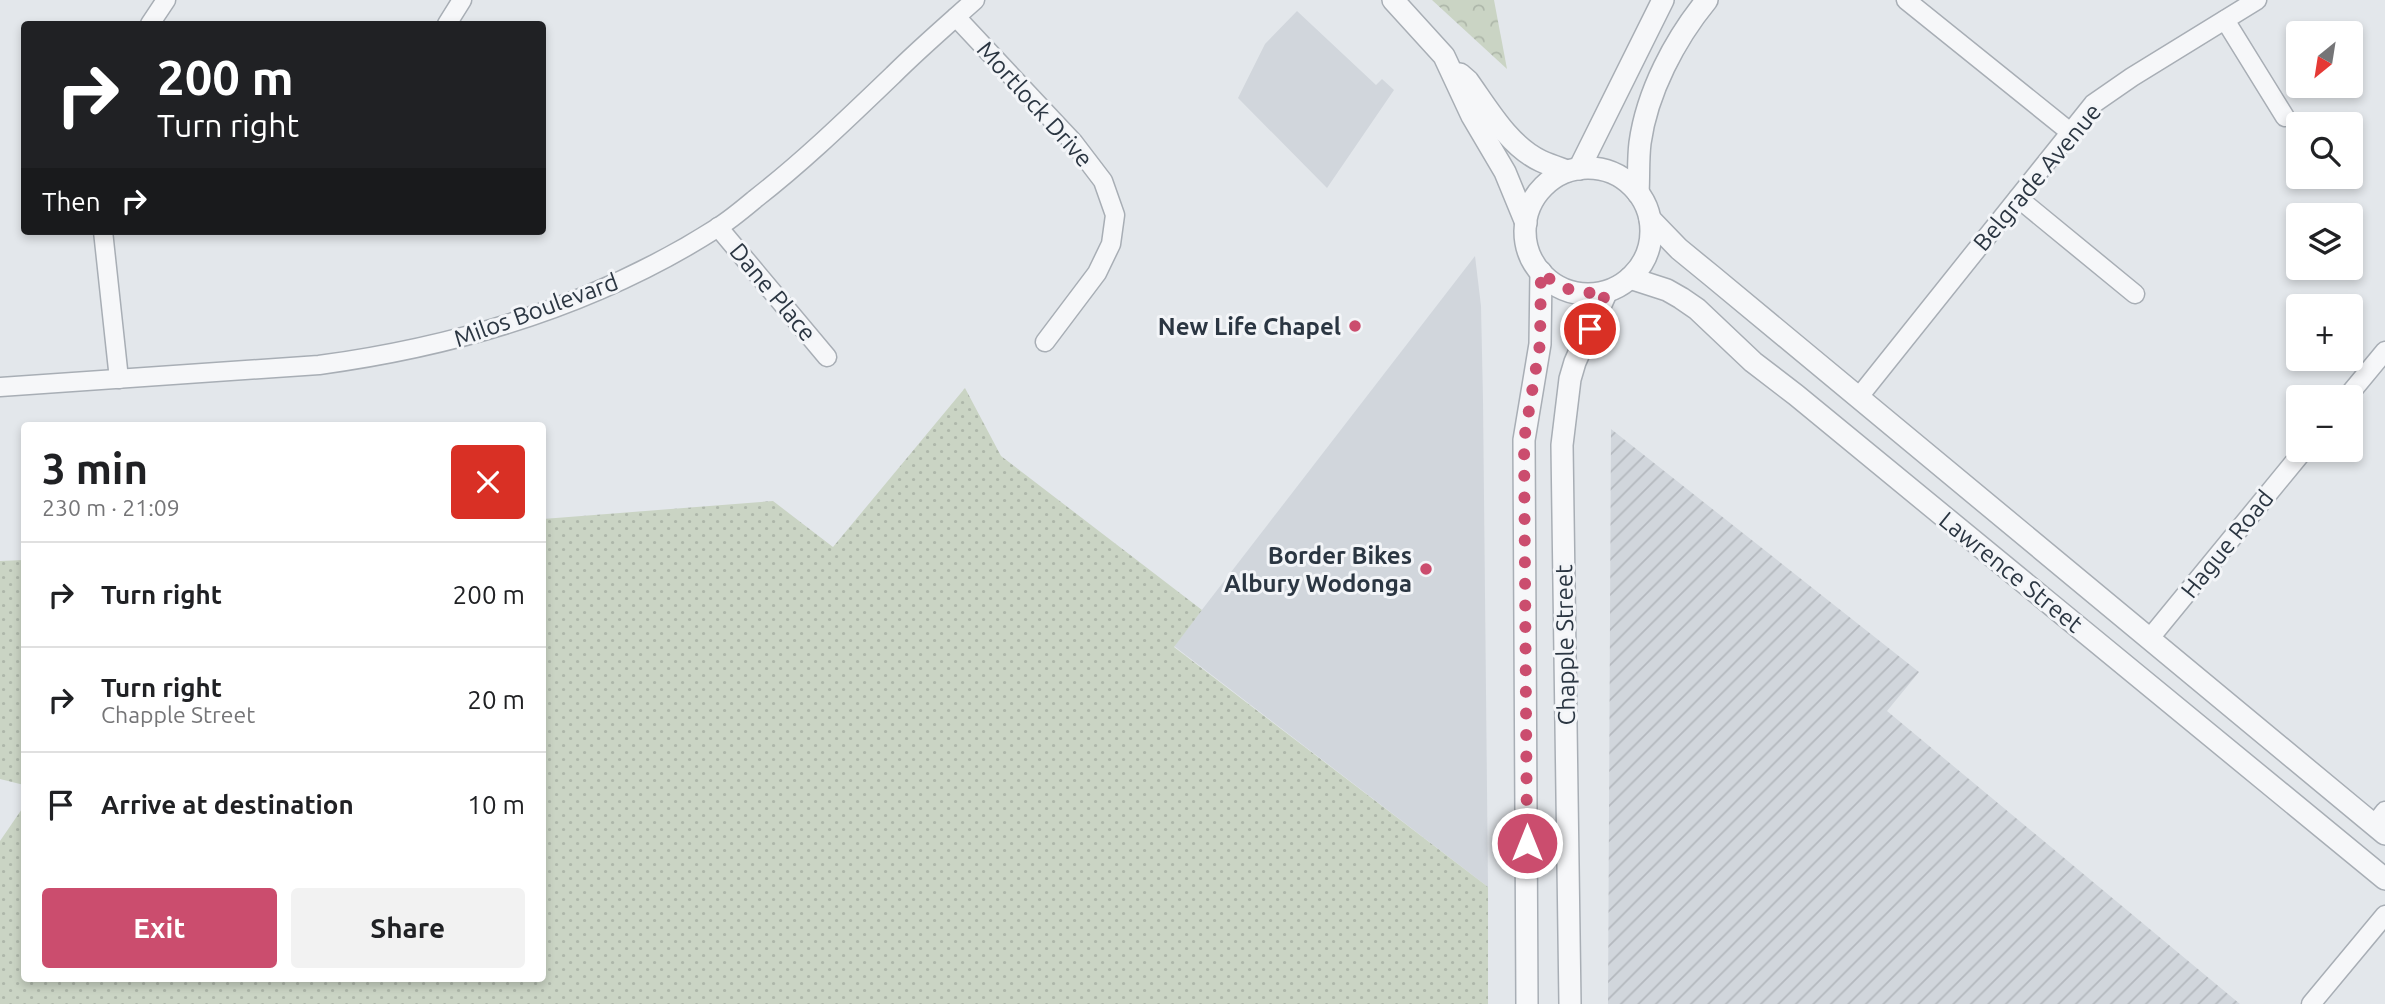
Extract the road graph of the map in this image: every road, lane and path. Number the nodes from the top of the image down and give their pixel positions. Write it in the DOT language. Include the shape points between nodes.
graph roads {
  1 [pos="166,0"];
  2 [pos="463,0"];
  3 [pos="975,0"];
  4 [pos="1393,0"];
  5 [pos="1662,0"];
  6 [pos="1707,0"];
  7 [pos="1906,0"];
  8 [pos="2257,0"];
  9 [pos="956,17"];
  10 [pos="2225,20"];
  11 [pos="152,21"];
  12 [pos="449,21"];
  13 [pos="1448,64"];
  14 [pos="2285,117"];
  15 [pos="2070,132"];
  16 [pos="1573,170"];
  17 [pos="1638,192"];
  18 [pos="2018,198"];
  19 [pos="1650,219"];
  20 [pos="1525,223"];
  21 [pos="718,227"];
  22 [pos="103,235"];
  23 [pos="1541,272"];
  24 [pos="1630,278"];
  25 [pos="1606,293"];
  26 [pos="2135,294"];
  27 [pos="1045,342"];
  28 [pos="2385,351"];
  29 [pos="827,357"];
  30 [pos="119,379"];
  31 [pos="2357,385"];
  32 [pos="0,387"];
  33 [pos="1858,398"];
  34 [pos="1836,428"];
  35 [pos="2294,462"];
  36 [pos="2150,638"];
  37 [pos="2381,823"];
  38 [pos="2352,852"];
  39 [pos="2385,879"];
  40 [pos="2385,915"];
  41 [pos="1527,1004"];
  42 [pos="1570,1004"];
  43 [pos="2311,1004"];
  1 -- 11 [label="street"];
  2 -- 12 [label="street"];
  3 -- 9 [label="street, Milos Boulevard"];
  4 -- 13 [label="street"];
  5 -- 16 [label="street"];
  6 -- 17 [label="street" via="1667,63 1649,106 1640,145"];
  7 -- 15 [label="street"];
  8 -- 10 [label="street, Belgrade Avenue"];
  9 -- 21 [label="street, Milos Boulevard" via="797,166"];
  9 -- 27 [label="street, Mortlock Drive" via="1074,143 1103,181 1115,215 1111,244 1097,273"];
  10 -- 14 [label="street"];
  10 -- 15 [label="street, Belgrade Avenue" via="2092,104"];
  13 -- 16 [label="street" via="1468,81 1524,151 1540,161"];
  13 -- 20 [label="street"];
  15 -- 18 [label="street, Belgrade Avenue"];
  16 -- 17 [label="street" via="1611,173"];
  16 -- 20 [label="street" via="1542,187"];
  17 -- 19 [label="street"];
  18 -- 26 [label="street"];
  18 -- 33 [label="street, Belgrade Avenue"];
  19 -- 24 [label="street" via="1648,251"];
  19 -- 33 [label="street, Lawrence Street" via="1679,249"];
  20 -- 23 [label="street" via="1531,258"];
  21 -- 29 [label="street, Dane Place"];
  21 -- 30 [label="street, Milos Boulevard" via="607,288 548,311 412,351 320,365"];
  22 -- 30 [label="street"];
  23 -- 25 [label="street" via="1556,285 1575,292"];
  23 -- 41 [label="street, Chapple Street" via="1540,344 1524,440"];
  24 -- 25 [label="street"];
  24 -- 34 [label="street, Lawrence Street" via="1667,290 1697,309 1753,362"];
  25 -- 42 [label="street, Chapple Street" via="1572,370 1562,445"];
  28 -- 31 [label="street"];
  30 -- 32 [label="street, Milos Boulevard"];
  33 -- 34 [label="street"];
  33 -- 36 [label="street, Lawrence Street"];
  34 -- 38 [label="street, Lawrence Street"];
  35 -- 36 [label="street, Hague Road"];
  36 -- 37 [label="street, Lawrence Street"];
  37 -- 38 [label="street"];
  38 -- 39 [label="street, Lawrence Street"];
  40 -- 43 [label="street"];
}
